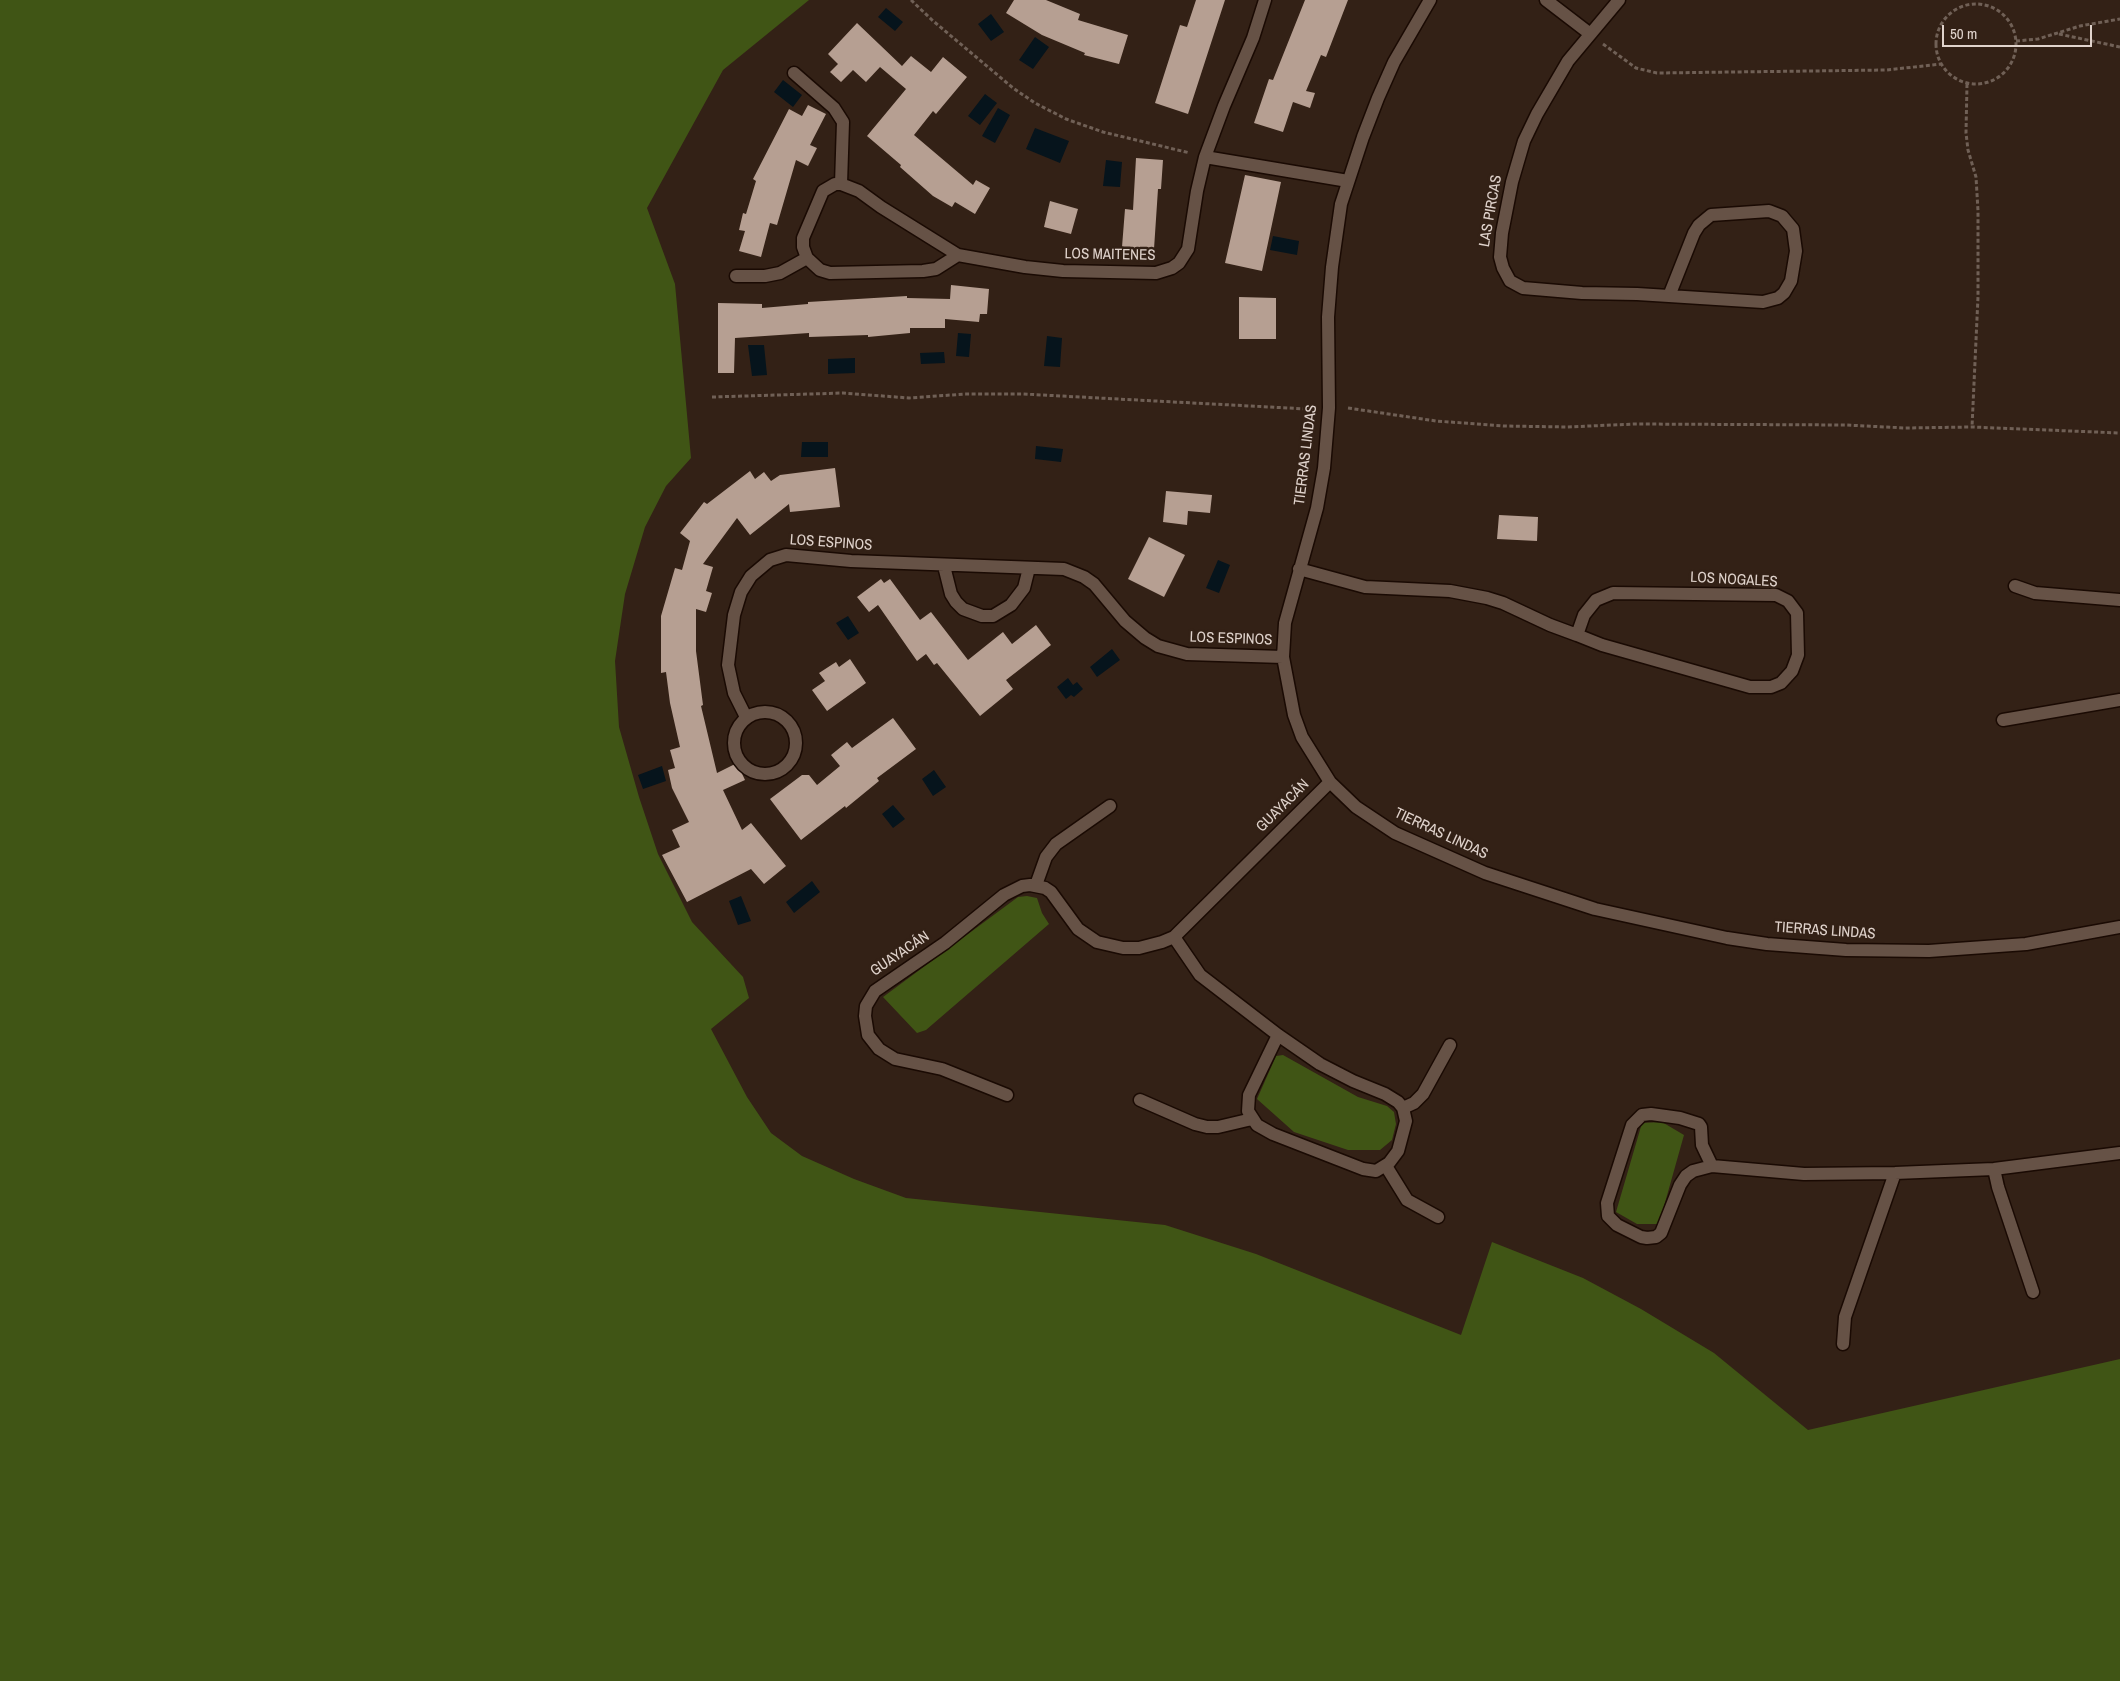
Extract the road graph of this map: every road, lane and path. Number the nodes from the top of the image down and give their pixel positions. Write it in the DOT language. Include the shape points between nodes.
graph roads {
  1 [pos="911,0"];
  2 [pos="1265,0"];
  3 [pos="1430,0"];
  4 [pos="1546,0"];
  5 [pos="1619,0"];
  6 [pos="1972,2"];
  7 [pos="2120,19"];
  8 [pos="1589,33"];
  9 [pos="2059,34"];
  10 [pos="2016,40"];
  11 [pos="2120,46"];
  12 [pos="1941,64"];
  13 [pos="794,73"];
  14 [pos="1967,84"];
  15 [pos="1205,157"];
  16 [pos="1348,181"];
  17 [pos="841,184"];
  18 [pos="958,255"];
  19 [pos="807,258"];
  20 [pos="736,276"];
  21 [pos="1669,296"];
  22 [pos="712,396"];
  23 [pos="1348,408"];
  24 [pos="1307,409"];
  25 [pos="1972,427"];
  26 [pos="2120,433"];
  27 [pos="944,566"];
  28 [pos="1029,568"];
  29 [pos="1299,569"];
  30 [pos="2015,586"];
  31 [pos="2120,600"];
  32 [pos="1576,635"];
  33 [pos="1283,657"];
  34 [pos="2120,700"];
  35 [pos="746,717"];
  36 [pos="2003,720"];
  37 [pos="1330,782"];
  38 [pos="1110,806"];
  39 [pos="1036,885"];
  40 [pos="2120,927"];
  41 [pos="1174,937"];
  42 [pos="1278,1035"];
  43 [pos="1450,1044"];
  44 [pos="1007,1095"];
  45 [pos="1140,1100"];
  46 [pos="1403,1108"];
  47 [pos="1252,1120"];
  48 [pos="2120,1154"];
  49 [pos="1386,1166"];
  50 [pos="1712,1166"];
  51 [pos="1994,1169"];
  52 [pos="1895,1173"];
  53 [pos="1438,1217"];
  54 [pos="2033,1292"];
  55 [pos="1842,1344"];
  1 -- 15 [label="path" via="1013,88 1035,103 1103,132"];
  2 -- 15 [label="street, LOS MAITENES"];
  3 -- 16 [label="street, TIERRAS LINDAS" via="1394,62"];
  4 -- 8 [label="street"];
  5 -- 8 [label="street, LAS PIRCAS"];
  6 -- 10 [label="path" via="1997,9 2013,28"];
  6 -- 12 [label="path" via="1948,15 1940,26 1936,52"];
  7 -- 9 [label="path" via="2080,26"];
  8 -- 12 [label="path" via="1627,63 1645,72 1887,70"];
  8 -- 21 [label="street, LAS PIRCAS" via="1551,87 1524,141 1502,233 1500,257 1503,268 1510,281 1523,288"];
  9 -- 10 [label="path"];
  9 -- 11 [label="path"];
  10 -- 14 [label="path" via="2015,56 1997,79"];
  12 -- 14 [label="path" via="1948,73"];
  13 -- 17 [label="street" via="834,108 843,122"];
  14 -- 25 [label="path" via="1966,132 1976,177 1978,211"];
  15 -- 16 [label="street"];
  15 -- 18 [label="street, LOS MAITENES" via="1188,249 1179,263 1165,272 1043,269"];
  16 -- 29 [label="street, TIERRAS LINDAS" via="1337,228 1328,317 1329,408 1324,468 1317,508"];
  17 -- 18 [label="street, LOS MAITENES" via="859,191"];
  17 -- 19 [label="street" via="828,186 818,198 803,238"];
  18 -- 19 [label="street" via="936,269 923,271 839,273 820,270"];
  19 -- 20 [label="street" via="780,273"];
  21 -- 21 [label="street, LAS PIRCAS" via="1694,232 1711,215 1769,211 1782,216 1793,229 1795,266 1788,287 1778,298 1763,302"];
  22 -- 24 [label="path" via="843,393 909,398 1023,394"];
  23 -- 25 [label="path" via="1436,421 1504,426"];
  25 -- 26 [label="path"];
  27 -- 28 [label="street, LOS ESPINOS"];
  27 -- 28 [label="street" via="956,602 963,609 982,616 993,616 1011,605 1024,588"];
  27 -- 35 [label="street, LOS ESPINOS" via="850,562 794,554 778,557 763,565 741,592 731,632 730,680"];
  28 -- 33 [label="street, LOS ESPINOS" via="1064,569 1084,577 1102,592 1134,630 1172,651"];
  29 -- 32 [label="street, LOS NOGALES" via="1365,587 1450,592 1487,598"];
  29 -- 33 [label="street, TIERRAS LINDAS" via="1285,623"];
  30 -- 31 [label="street" via="2035,593"];
  32 -- 32 [label="street, LOS NOGALES" via="1759,688 1771,687 1787,678 1798,655 1797,613 1788,601 1776,595 1613,593 1596,600"];
  33 -- 37 [label="street, TIERRAS LINDAS" via="1289,695 1302,737"];
  34 -- 36 [label="street"];
  35 -- 35 [label="street" via="735,732 734,751 744,767 761,774 779,771 796,750 791,725 779,714 770,712 762,711"];
  37 -- 40 [label="street, TIERRAS LINDAS" via="1356,807 1395,833 1486,873 1595,909 1727,938 1807,948 1885,952 2026,944"];
  37 -- 41 [label="street, GUAYACÁN"];
  38 -- 39 [label="street" via="1056,844 1046,857"];
  39 -- 41 [label="street, GUAYACÁN" via="1051,892 1078,929 1097,942 1138,948"];
  39 -- 44 [label="street, GUAYACÁN" via="1022,886 1004,894 933,952 880,985 870,998 865,1016 868,1035 885,1054 905,1062 942,1069"];
  41 -- 42 [label="street" via="1200,975"];
  42 -- 46 [label="street" via="1320,1064 1385,1094"];
  42 -- 47 [label="street" via="1249,1094 1248,1111"];
  43 -- 46 [label="street" via="1424,1094"];
  45 -- 47 [label="street" via="1207,1127"];
  46 -- 49 [label="street" via="1406,1121 1398,1150"];
  47 -- 49 [label="street" via="1263,1129 1363,1169 1376,1171"];
  48 -- 51 [label="street"];
  49 -- 53 [label="street" via="1407,1200"];
  50 -- 50 [label="street" via="1702,1145 1698,1124 1680,1118 1642,1115 1632,1125 1607,1203 1608,1216 1617,1225 1641,1237 1656,1237 1661,1233 1686,1176"];
  50 -- 52 [label="street" via="1804,1174"];
  51 -- 52 [label="street"];
  51 -- 54 [label="street"];
  52 -- 55 [label="street" via="1845,1317"];
}
